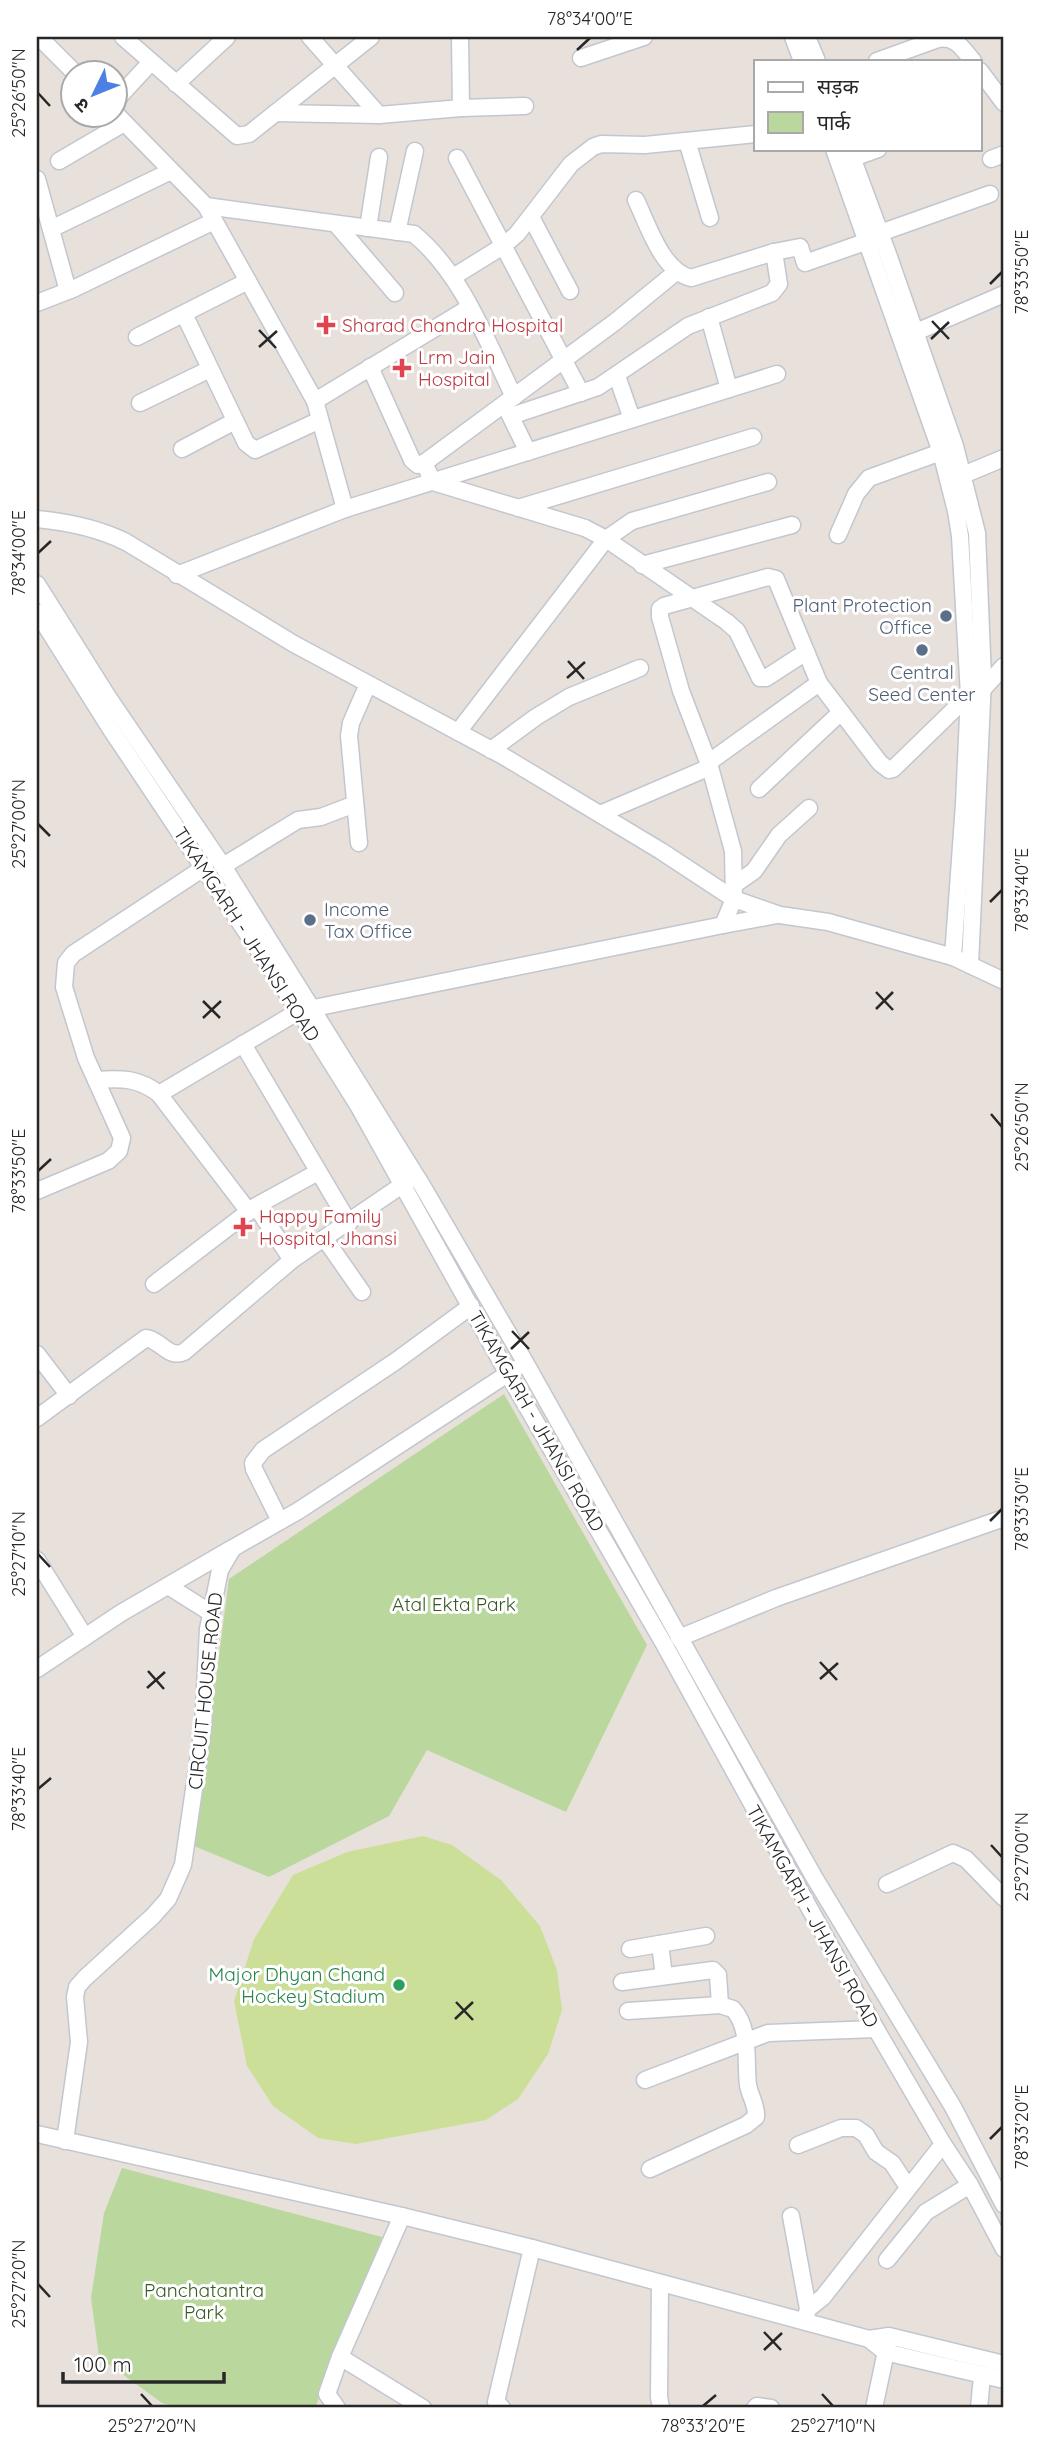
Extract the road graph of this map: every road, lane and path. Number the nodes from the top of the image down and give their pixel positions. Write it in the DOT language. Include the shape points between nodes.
graph roads {
  1 [pos="39,37"];
  2 [pos="123,37"];
  3 [pos="227,37"];
  4 [pos="310,37"];
  5 [pos="370,37"];
  6 [pos="460,37"];
  7 [pos="644,37"];
  8 [pos="793,37"];
  9 [pos="807,37"];
  10 [pos="922,40"];
  11 [pos="581,58"];
  12 [pos="61,60"];
  13 [pos="802,60"];
  14 [pos="817,60"];
  15 [pos="879,60"];
  16 [pos="971,60"];
  17 [pos="151,62"];
  18 [pos="335,65"];
  19 [pos="982,74"];
  20 [pos="176,84"];
  21 [pos="130,85"];
  22 [pos="1004,103"];
  23 [pos="525,106"];
  24 [pos="461,108"];
  25 [pos="275,113"];
  26 [pos="379,115"];
  27 [pos="130,128"];
  28 [pos="103,130"];
  29 [pos="754,134"];
  30 [pos="687,141"];
  31 [pos="834,150"];
  32 [pos="873,150"];
  33 [pos="415,151"];
  34 [pos="851,154"];
  35 [pos="379,157"];
  36 [pos="457,158"];
  37 [pos="59,161"];
  38 [pos="171,171"];
  39 [pos="37,179"];
  40 [pos="990,194"];
  41 [pos="636,200"];
  42 [pos="206,206"];
  43 [pos="530,217"];
  44 [pos="710,218"];
  45 [pos="215,221"];
  46 [pos="336,223"];
  47 [pos="368,228"];
  48 [pos="51,229"];
  49 [pos="397,232"];
  50 [pos="874,237"];
  51 [pos="503,246"];
  52 [pos="774,252"];
  53 [pos="882,259"];
  54 [pos="676,272"];
  55 [pos="453,277"];
  56 [pos="248,281"];
  57 [pos="68,291"];
  58 [pos="570,291"];
  59 [pos="395,293"];
  60 [pos="1004,294"];
  61 [pos="37,303"];
  62 [pos="470,307"];
  63 [pos="184,314"];
  64 [pos="709,317"];
  65 [pos="916,332"];
  66 [pos="137,337"];
  67 [pos="564,360"];
  68 [pos="928,367"];
  69 [pos="370,368"];
  70 [pos="210,369"];
  71 [pos="912,373"];
  72 [pos="777,374"];
  73 [pos="617,376"];
  74 [pos="729,389"];
  75 [pos="581,393"];
  76 [pos="315,401"];
  77 [pos="140,403"];
  78 [pos="510,405"];
  79 [pos="632,419"];
  80 [pos="235,421"];
  81 [pos="320,421"];
  82 [pos="753,437"];
  83 [pos="182,449"];
  84 [pos="528,452"];
  85 [pos="941,452"];
  86 [pos="1004,458"];
  87 [pos="424,463"];
  88 [pos="964,475"];
  89 [pos="433,482"];
  90 [pos="768,482"];
  91 [pos="517,508"];
  92 [pos="345,509"];
  93 [pos="37,519"];
  94 [pos="792,525"];
  95 [pos="838,535"];
  96 [pos="606,538"];
  97 [pos="642,565"];
  98 [pos="177,575"];
  99 [pos="37,584"];
  100 [pos="694,599"];
  101 [pos="37,612"];
  102 [pos="806,652"];
  103 [pos="72,655"];
  104 [pos="1004,666"];
  105 [pos="640,668"];
  106 [pos="818,683"];
  107 [pos="368,684"];
  108 [pos="975,693"];
  109 [pos="841,712"];
  110 [pos="458,732"];
  111 [pos="491,750"];
  112 [pos="709,765"];
  113 [pos="759,789"];
  114 [pos="355,804"];
  115 [pos="809,808"];
  116 [pos="600,814"];
  117 [pos="195,839"];
  118 [pos="359,843"];
  119 [pos="223,866"];
  120 [pos="205,867"];
  121 [pos="734,892"];
  122 [pos="780,915"];
  123 [pos="723,925"];
  124 [pos="953,957"];
  125 [pos="970,965"];
  126 [pos="1004,981"];
  127 [pos="306,1010"];
  128 [pos="243,1044"];
  129 [pos="96,1080"];
  130 [pos="159,1094"];
  131 [pos="318,1172"];
  132 [pos="410,1180"];
  133 [pos="37,1191"];
  134 [pos="252,1209"];
  135 [pos="349,1223"];
  136 [pos="325,1239"];
  137 [pos="292,1261"];
  138 [pos="154,1284"];
  139 [pos="362,1293"];
  140 [pos="471,1306"];
  141 [pos="37,1354"];
  142 [pos="525,1362"];
  143 [pos="508,1374"];
  144 [pos="69,1396"];
  145 [pos="37,1418"];
  146 [pos="1004,1518"];
  147 [pos="280,1521"];
  148 [pos="233,1548"];
  149 [pos="37,1560"];
  150 [pos="168,1586"];
  151 [pos="211,1613"];
  152 [pos="85,1637"];
  153 [pos="679,1637"];
  154 [pos="37,1668"];
  155 [pos="729,1722"];
  156 [pos="711,1732"];
  157 [pos="887,1884"];
  158 [pos="1004,1898"];
  159 [pos="706,1936"];
  160 [pos="660,1944"];
  161 [pos="630,1950"];
  162 [pos="664,1976"];
  163 [pos="622,1982"];
  164 [pos="720,2005"];
  165 [pos="628,2011"];
  166 [pos="876,2029"];
  167 [pos="746,2040"];
  168 [pos="645,2080"];
  169 [pos="37,2134"];
  170 [pos="65,2141"];
  171 [pos="943,2144"];
  172 [pos="798,2145"];
  173 [pos="650,2169"];
  174 [pos="970,2185"];
  175 [pos="908,2187"];
  176 [pos="1004,2205"];
  177 [pos="402,2216"];
  178 [pos="791,2216"];
  179 [pos="532,2248"];
  180 [pos="1004,2249"];
  181 [pos="887,2260"];
  182 [pos="660,2283"];
  183 [pos="807,2316"];
  184 [pos="887,2344"];
  185 [pos="340,2357"];
  186 [pos="1004,2364"];
  187 [pos="982,2376"];
  188 [pos="1004,2380"];
  189 [pos="337,2408"];
  190 [pos="423,2408"];
  191 [pos="502,2408"];
  192 [pos="661,2408"];
  193 [pos="755,2408"];
  194 [pos="771,2408"];
  195 [pos="874,2408"];
  196 [pos="979,2408"];
  1 -- 12 [label="street"];
  2 -- 17 [label="street"];
  3 -- 20 [label="street"];
  4 -- 18 [label="street"];
  5 -- 18 [label="street"];
  6 -- 24 [label="street"];
  7 -- 11 [label="street"];
  8 -- 13 [label="street"];
  9 -- 14 [label="street"];
  10 -- 15 [label="street"];
  10 -- 16 [label="street" via="948,37"];
  17 -- 20 [label="street"];
  17 -- 21 [label="street"];
  18 -- 25 [label="street"];
  18 -- 26 [label="street"];
  19 -- 22 [label="street"];
  20 -- 25 [label="street" via="237,136 249,134"];
  23 -- 24 [label="street"];
  24 -- 26 [label="street"];
  25 -- 26 [label="street"];
  27 -- 38 [label="street"];
  28 -- 37 [label="street"];
  29 -- 30 [label="street"];
  30 -- 43 [label="street" via="593,147 571,164"];
  30 -- 44 [label="street"];
  31 -- 50 [label="street"];
  32 -- 34 [label="street"];
  33 -- 49 [label="street"];
  34 -- 50 [label="street"];
  35 -- 47 [label="street"];
  36 -- 51 [label="street"];
  38 -- 42 [label="street"];
  38 -- 48 [label="street"];
  39 -- 48 [label="street"];
  40 -- 50 [label="street"];
  41 -- 54 [label="street" via="666,262"];
  42 -- 45 [label="street"];
  42 -- 46 [label="street"];
  43 -- 51 [label="street"];
  43 -- 58 [label="street"];
  45 -- 56 [label="street"];
  45 -- 57 [label="street"];
  46 -- 47 [label="street"];
  46 -- 59 [label="street"];
  47 -- 49 [label="street"];
  48 -- 57 [label="street"];
  49 -- 55 [label="street" via="414,234"];
  50 -- 52 [label="street" via="805,263 800,247"];
  50 -- 53 [label="street"];
  51 -- 55 [label="street"];
  51 -- 67 [label="street"];
  52 -- 54 [label="street" via="691,278"];
  52 -- 64 [label="street" via="777,289"];
  53 -- 65 [label="street"];
  53 -- 71 [label="street"];
  54 -- 67 [label="street"];
  55 -- 62 [label="street"];
  56 -- 63 [label="street"];
  56 -- 76 [label="street"];
  57 -- 61 [label="street"];
  60 -- 65 [label="street"];
  62 -- 69 [label="street"];
  62 -- 78 [label="street"];
  63 -- 66 [label="street"];
  63 -- 70 [label="street"];
  64 -- 73 [label="street" via="672,335"];
  64 -- 74 [label="street"];
  65 -- 68 [label="street"];
  67 -- 75 [label="street"];
  67 -- 78 [label="street"];
  68 -- 71 [label="street"];
  68 -- 88 [label="street"];
  69 -- 76 [label="street"];
  69 -- 87 [label="street" via="412,460"];
  70 -- 77 [label="street"];
  70 -- 80 [label="street"];
  71 -- 85 [label="street"];
  72 -- 74 [label="street"];
  73 -- 75 [label="street"];
  73 -- 79 [label="street"];
  74 -- 79 [label="street"];
  75 -- 78 [label="street"];
  76 -- 81 [label="street"];
  78 -- 84 [label="street"];
  78 -- 87 [label="street"];
  79 -- 84 [label="street"];
  80 -- 81 [label="street" via="255,450"];
  80 -- 83 [label="street"];
  81 -- 92 [label="street"];
  82 -- 91 [label="street"];
  84 -- 89 [label="street"];
  85 -- 95 [label="street" via="869,478 856,494"];
  85 -- 108 [label="street" via="960,536"];
  86 -- 88 [label="street"];
  87 -- 89 [label="street"];
  88 -- 108 [label="street" via="977,533 984,645"];
  89 -- 91 [label="street"];
  89 -- 92 [label="street"];
  90 -- 96 [label="street" via="632,521"];
  91 -- 96 [label="street"];
  92 -- 98 [label="street"];
  93 -- 98 [label="street" via="105,531"];
  94 -- 97 [label="street"];
  96 -- 97 [label="street"];
  96 -- 110 [label="street"];
  97 -- 100 [label="street"];
  98 -- 107 [label="street"];
  99 -- 103 [label="street, TIKAMGARH - JHANSI ROAD"];
  100 -- 102 [label="street" via="737,631 760,678"];
  100 -- 102 [label="street" via="772,577 780,583"];
  100 -- 112 [label="street" via="664,606 660,612 681,691"];
  101 -- 103 [label="street, TIKAMGARH - JHANSI ROAD"];
  102 -- 106 [label="street"];
  103 -- 117 [label="street, TIKAMGARH - JHANSI ROAD"];
  104 -- 108 [label="street"];
  105 -- 111 [label="street" via="569,697"];
  106 -- 109 [label="street"];
  106 -- 112 [label="street"];
  107 -- 110 [label="street"];
  107 -- 114 [label="street" via="349,736"];
  108 -- 109 [label="street" via="889,770"];
  108 -- 124 [label="street"];
  108 -- 125 [label="street"];
  109 -- 113 [label="street"];
  110 -- 111 [label="street"];
  111 -- 116 [label="street"];
  112 -- 116 [label="street"];
  112 -- 121 [label="street" via="733,851"];
  114 -- 118 [label="street"];
  114 -- 119 [label="street" via="298,820"];
  115 -- 121 [label="street"];
  116 -- 121 [label="street"];
  117 -- 119 [label="street, TIKAMGARH - JHANSI ROAD"];
  117 -- 120 [label="street, TIKAMGARH - JHANSI ROAD"];
  119 -- 127 [label="street, TIKAMGARH - JHANSI ROAD"];
  120 -- 127 [label="street, TIKAMGARH - JHANSI ROAD"];
  120 -- 129 [label="street" via="66,963 64,987"];
  121 -- 122 [label="street"];
  121 -- 123 [label="street"];
  122 -- 123 [label="street"];
  122 -- 124 [label="street" via="828,922"];
  123 -- 127 [label="street"];
  124 -- 125 [label="street"];
  125 -- 126 [label="street"];
  127 -- 128 [label="street"];
  127 -- 132 [label="street, TIKAMGARH - JHANSI ROAD" via="359,1107"];
  128 -- 130 [label="street"];
  128 -- 131 [label="street"];
  129 -- 130 [label="street" via="139,1081"];
  129 -- 133 [label="street" via="122,1138 119,1151 108,1161"];
  130 -- 134 [label="street"];
  131 -- 134 [label="street"];
  131 -- 135 [label="street"];
  132 -- 135 [label="street"];
  132 -- 140 [label="street, TIKAMGARH - JHANSI ROAD"];
  132 -- 142 [label="street, TIKAMGARH - JHANSI ROAD"];
  134 -- 137 [label="street"];
  134 -- 138 [label="street"];
  135 -- 136 [label="street"];
  136 -- 137 [label="street"];
  136 -- 139 [label="street"];
  137 -- 144 [label="street" via="184,1352 170,1353 146,1338"];
  140 -- 143 [label="street, TIKAMGARH - JHANSI ROAD"];
  140 -- 147 [label="street" via="396,1362 262,1450 254,1469"];
  141 -- 144 [label="street"];
  142 -- 143 [label="street"];
  142 -- 153 [label="street, TIKAMGARH - JHANSI ROAD"];
  143 -- 147 [label="street"];
  143 -- 156 [label="street, TIKAMGARH - JHANSI ROAD"];
  144 -- 145 [label="street"];
  146 -- 153 [label="street"];
  147 -- 148 [label="street"];
  148 -- 150 [label="street"];
  148 -- 151 [label="street, CIRCUIT HOUSE ROAD" via="220,1570"];
  149 -- 152 [label="street"];
  150 -- 151 [label="street"];
  150 -- 152 [label="street"];
  151 -- 170 [label="street, CIRCUIT HOUSE ROAD" via="203,1727 183,1865 168,1899 78,1987 78,2063"];
  152 -- 154 [label="street"];
  153 -- 155 [label="street, TIKAMGARH - JHANSI ROAD"];
  155 -- 156 [label="street"];
  155 -- 176 [label="street, TIKAMGARH - JHANSI ROAD" via="814,1877 953,2106"];
  156 -- 166 [label="street, TIKAMGARH - JHANSI ROAD"];
  157 -- 158 [label="street" via="953,1853 967,1859"];
  159 -- 160 [label="street"];
  160 -- 161 [label="street"];
  160 -- 162 [label="street"];
  162 -- 163 [label="street"];
  162 -- 164 [label="street" via="716,1971"];
  164 -- 165 [label="street"];
  164 -- 167 [label="street" via="737,2012"];
  166 -- 167 [label="street" via="784,2031"];
  166 -- 171 [label="street, TIKAMGARH - JHANSI ROAD"];
  167 -- 168 [label="street"];
  167 -- 173 [label="street" via="748,2083 756,2117"];
  169 -- 170 [label="street"];
  170 -- 177 [label="street"];
  171 -- 174 [label="street, TIKAMGARH - JHANSI ROAD"];
  171 -- 175 [label="street"];
  172 -- 175 [label="street" via="841,2128 856,2128 892,2162"];
  174 -- 180 [label="street, TIKAMGARH - JHANSI ROAD"];
  174 -- 181 [label="street" via="926,2211"];
  175 -- 183 [label="street"];
  177 -- 179 [label="street"];
  177 -- 185 [label="street"];
  178 -- 183 [label="street"];
  179 -- 182 [label="street"];
  179 -- 191 [label="street" via="496,2402"];
  182 -- 183 [label="street"];
  182 -- 192 [label="street"];
  183 -- 184 [label="street"];
  184 -- 186 [label="street"];
  184 -- 187 [label="street"];
  184 -- 195 [label="street"];
  185 -- 189 [label="street" via="327,2393"];
  185 -- 190 [label="street"];
  187 -- 188 [label="street"];
  187 -- 196 [label="street"];
  193 -- 194 [label="street"];
}
